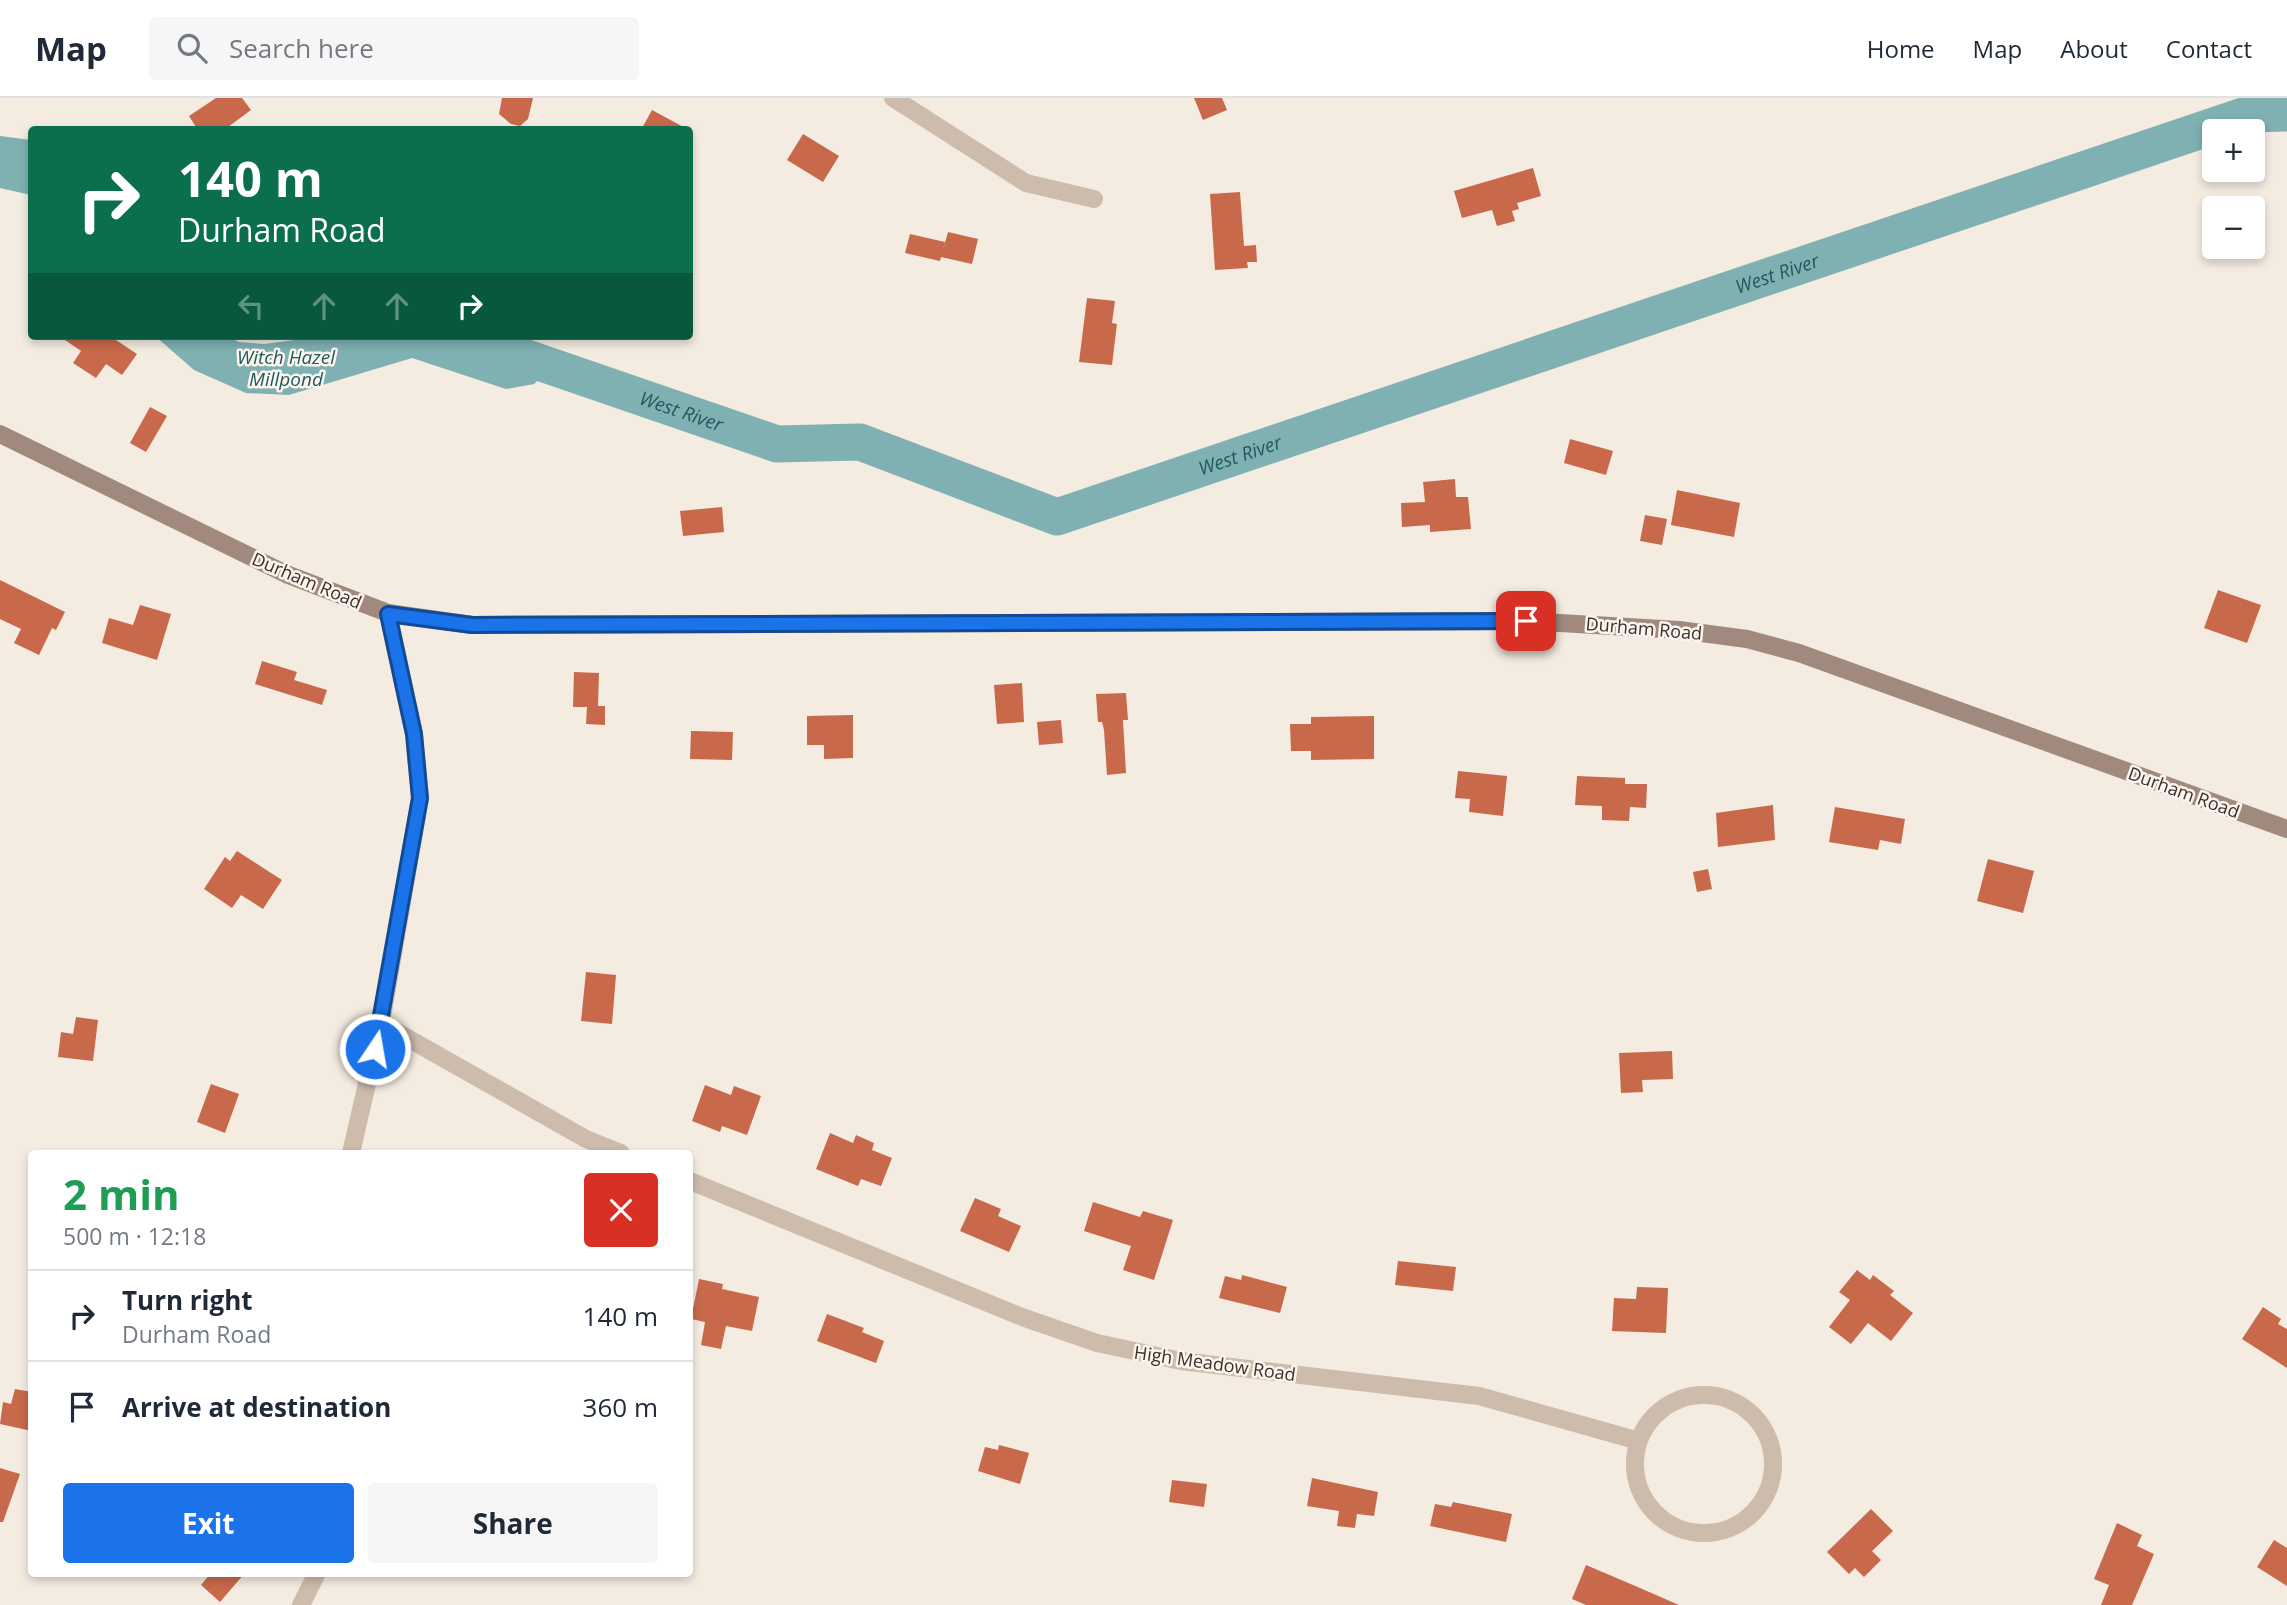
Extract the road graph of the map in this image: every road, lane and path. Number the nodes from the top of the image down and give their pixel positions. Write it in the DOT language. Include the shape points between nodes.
graph roads {
  1 [pos="893,98"];
  2 [pos="1094,199"];
  3 [pos="0,434"];
  4 [pos="388,614"];
  5 [pos="2287,829"];
  6 [pos="381,1023"];
  7 [pos="352,1150"];
  8 [pos="614,1150"];
  9 [pos="693,1182"];
  10 [pos="1639,1441"];
  11 [pos="315,1577"];
  12 [pos="301,1605"];
  1 -- 2 [label="street" via="1026,183"];
  3 -- 4 [label="main road, Durham Road" via="286,574"];
  4 -- 5 [label="main road, Durham Road" via="472,625 1526,621 1679,629 1747,639 1842,666"];
  4 -- 6 [label="street" via="414,734 420,798"];
  6 -- 7 [label="street"];
  6 -- 8 [label="street" via="586,1139"];
  9 -- 10 [label="street, High Meadow Road" via="1022,1317 1097,1343 1181,1361 1479,1396"];
  10 -- 10 [label="street" via="1653,1417 1676,1401 1703,1395 1731,1400 1754,1416 1769,1439 1773,1467 1766,1494 1750,1516 1724,1531 1709,1534 1679,1529 1654,1512 1638,1486 1635,1456"];
  11 -- 12 [label="street"];
}
